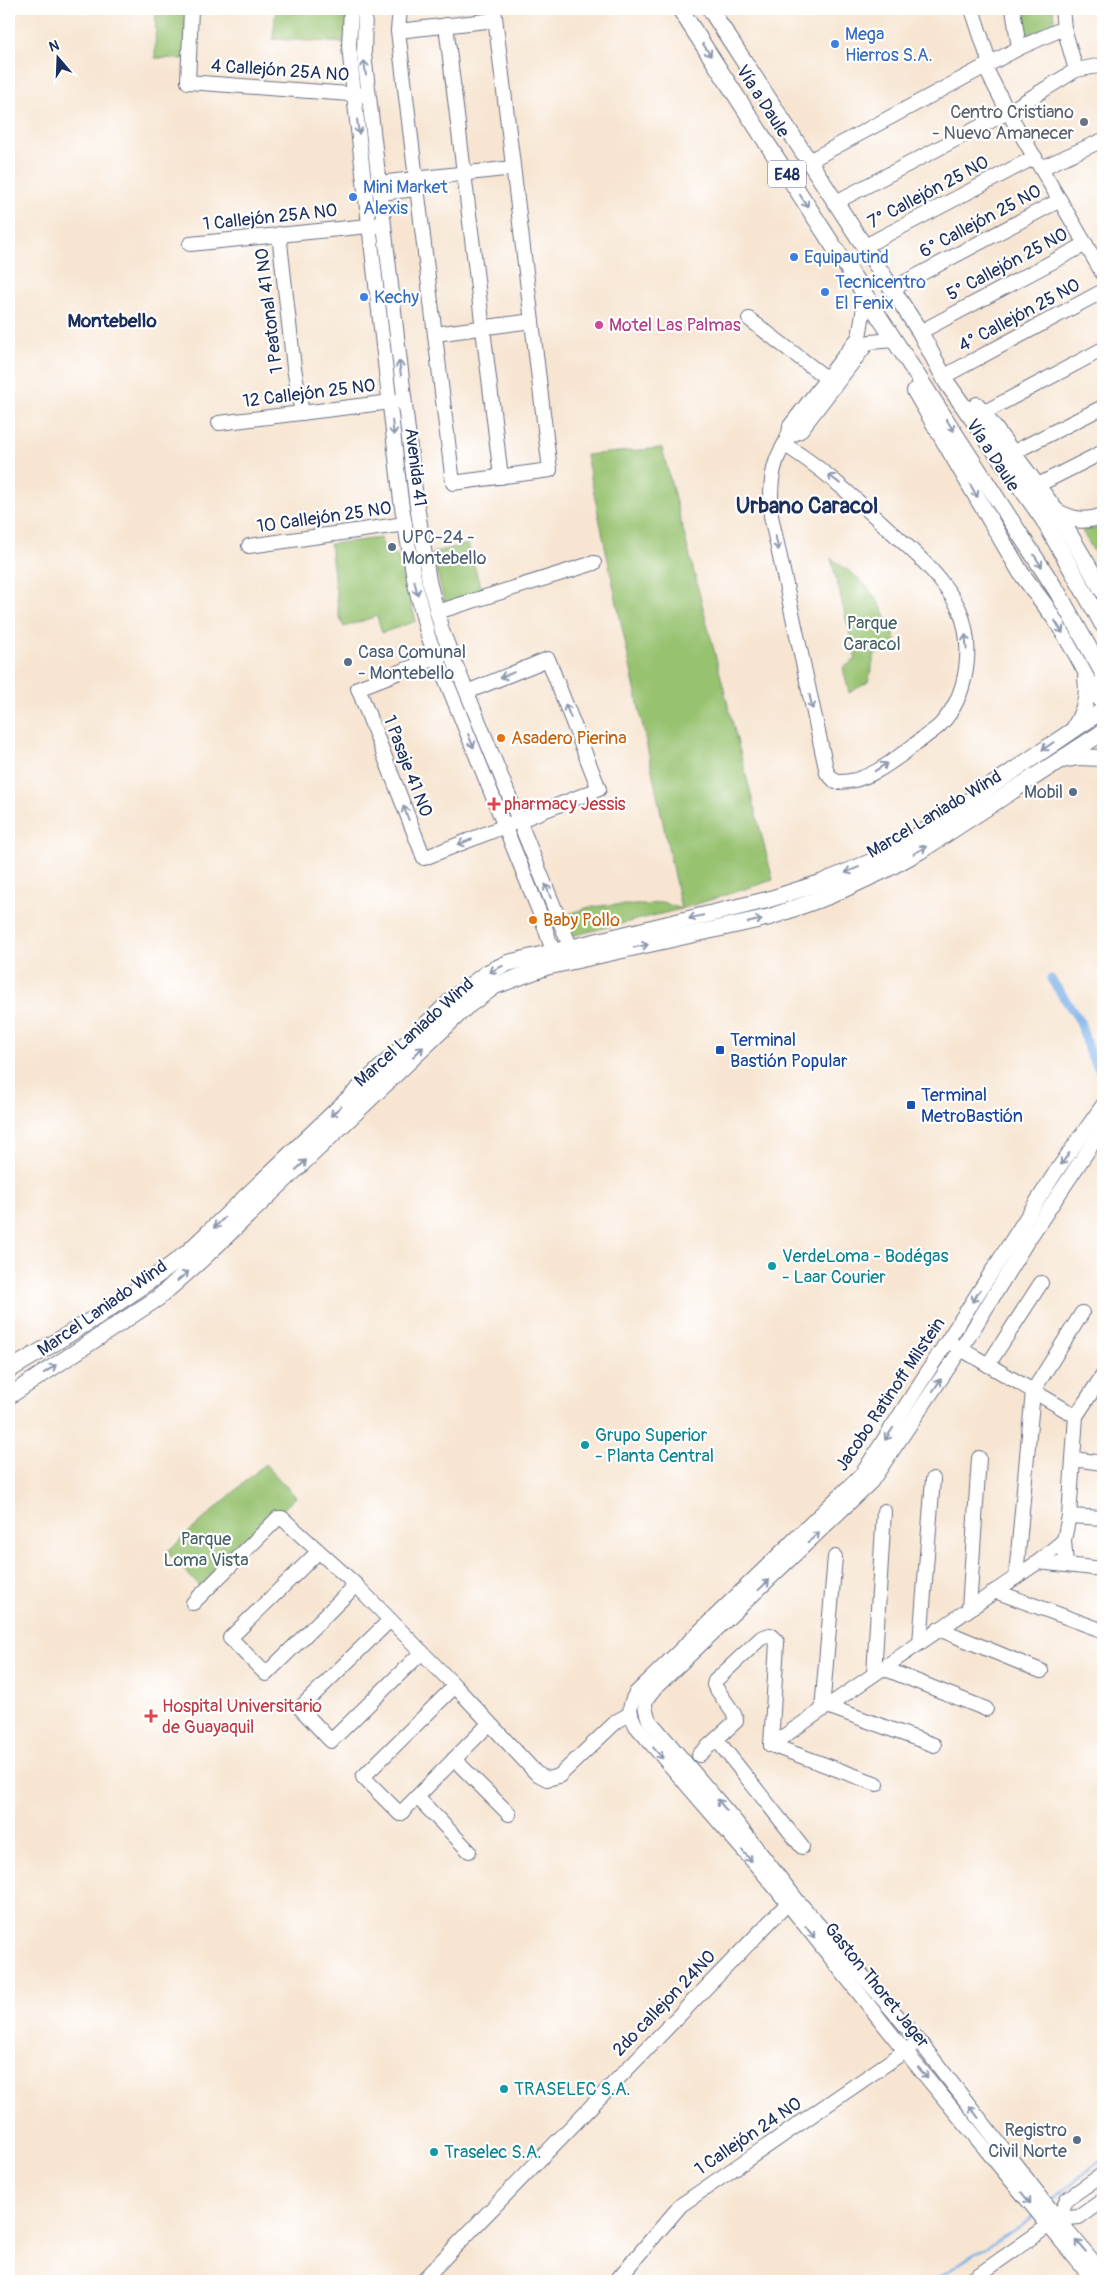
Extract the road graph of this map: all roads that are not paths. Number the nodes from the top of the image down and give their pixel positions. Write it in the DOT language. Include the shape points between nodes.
graph roads {
  1 [pos="191,9"];
  2 [pos="350,9"];
  3 [pos="365,9"];
  4 [pos="400,9"];
  5 [pos="680,9"];
  6 [pos="710,9"];
  7 [pos="972,9"];
  8 [pos="1013,9"];
  9 [pos="1062,9"];
  10 [pos="495,14"];
  11 [pos="446,25"];
  12 [pos="1064,28"];
  13 [pos="398,31"];
  14 [pos="1019,48"];
  15 [pos="1103,65"];
  16 [pos="988,66"];
  17 [pos="1076,70"];
  18 [pos="354,94"];
  19 [pos="369,96"];
  20 [pos="1008,112"];
  21 [pos="1103,140"];
  22 [pos="809,161"];
  23 [pos="1038,163"];
  24 [pos="513,168"];
  25 [pos="464,174"];
  26 [pos="416,184"];
  27 [pos="380,188"];
  28 [pos="1060,200"];
  29 [pos="836,202"];
  30 [pos="384,224"];
  31 [pos="369,226"];
  32 [pos="279,234"];
  33 [pos="190,244"];
  34 [pos="1086,244"];
  35 [pos="865,246"];
  36 [pos="1103,274"];
  37 [pos="892,289"];
  38 [pos="1103,291"];
  39 [pos="866,295"];
  40 [pos="749,319"];
  41 [pos="532,321"];
  42 [pos="483,327"];
  43 [pos="920,332"];
  44 [pos="435,334"];
  45 [pos="397,340"];
  46 [pos="894,340"];
  47 [pos="382,342"];
  48 [pos="1103,349"];
  49 [pos="952,372"];
  50 [pos="831,381"];
  51 [pos="404,400"];
  52 [pos="390,402"];
  53 [pos="1103,407"];
  54 [pos="983,412"];
  55 [pos="302,413"];
  56 [pos="218,423"];
  57 [pos="788,440"];
  58 [pos="1014,452"];
  59 [pos="1103,452"];
  60 [pos="501,477"];
  61 [pos="1038,485"];
  62 [pos="1056,511"];
  63 [pos="1103,516"];
  64 [pos="405,524"];
  65 [pos="249,546"];
  66 [pos="594,563"];
  67 [pos="1103,591"];
  68 [pos="437,612"];
  69 [pos="1103,625"];
  70 [pos="451,652"];
  71 [pos="437,658"];
  72 [pos="1081,664"];
  73 [pos="1103,668"];
  74 [pos="1103,673"];
  75 [pos="467,692"];
  76 [pos="1103,704"];
  77 [pos="1103,710"];
  78 [pos="1075,728"];
  79 [pos="1103,732"];
  80 [pos="1103,758"];
  81 [pos="1058,761"];
  82 [pos="519,821"];
  83 [pos="505,826"];
  84 [pos="573,954"];
  85 [pos="555,958"];
  86 [pos="1103,1105"];
  87 [pos="1103,1128"];
  88 [pos="1041,1283"];
  89 [pos="1082,1313"];
  90 [pos="948,1341"];
  91 [pos="961,1349"];
  92 [pos="988,1365"];
  93 [pos="9,1370"];
  94 [pos="1103,1376"];
  95 [pos="1033,1391"];
  96 [pos="9,1396"];
  97 [pos="1076,1416"];
  98 [pos="980,1458"];
  99 [pos="1073,1459"];
  100 [pos="1103,1463"];
  101 [pos="933,1479"];
  102 [pos="884,1511"];
  103 [pos="1069,1516"];
  104 [pos="1103,1518"];
  105 [pos="1064,1540"];
  106 [pos="318,1552"];
  107 [pos="836,1557"];
  108 [pos="1038,1562"];
  109 [pos="1066,1565"];
  110 [pos="1103,1568"];
  111 [pos="1016,1576"];
  112 [pos="356,1585"];
  113 [pos="995,1591"];
  114 [pos="745,1595"];
  115 [pos="193,1603"];
  116 [pos="969,1609"];
  117 [pos="390,1620"];
  118 [pos="939,1629"];
  119 [pos="1101,1630"];
  120 [pos="920,1642"];
  121 [pos="422,1652"];
  122 [pos="878,1671"];
  123 [pos="1041,1671"];
  124 [pos="455,1686"];
  125 [pos="644,1707"];
  126 [pos="825,1708"];
  127 [pos="986,1709"];
  128 [pos="630,1714"];
  129 [pos="490,1724"];
  130 [pos="717,1740"];
  131 [pos="934,1744"];
  132 [pos="771,1745"];
  133 [pos="699,1755"];
  134 [pos="454,1759"];
  135 [pos="877,1784"];
  136 [pos="417,1797"];
  137 [pos="509,1814"];
  138 [pos="731,1827"];
  139 [pos="802,1847"];
  140 [pos="469,1851"];
  141 [pos="788,1904"];
  142 [pos="919,2041"];
  143 [pos="905,2052"];
  144 [pos="1103,2174"];
  145 [pos="1103,2200"];
  146 [pos="1054,2223"];
  147 [pos="1103,2273"];
  148 [pos="422,2281"];
  149 [pos="616,2281"];
  150 [pos="970,2281"];
  151 [pos="1094,2281"];
  1 -- 18 [label="street, 4 Callejón 25A NO" via="188,82"];
  2 -- 18 [label="street, Avenida 41" via="349,46"];
  19 -- 3 [label="street, Avenida 41, one-way" via="364,54"];
  4 -- 13 [label="street"];
  5 -- 39 [label="main road, Vía a Daule / E48, one-way"];
  6 -- 22 [label="main road, Vía a Daule / E48"];
  7 -- 16 [label="street"];
  8 -- 14 [label="street"];
  9 -- 12 [label="street"];
  10 -- 11 [label="street"];
  10 -- 24 [label="street"];
  11 -- 13 [label="street"];
  11 -- 25 [label="street"];
  12 -- 14 [label="street"];
  12 -- 17 [label="street"];
  13 -- 26 [label="street"];
  14 -- 16 [label="street"];
  15 -- 17 [label="street"];
  16 -- 20 [label="street"];
  16 -- 22 [label="street"];
  17 -- 20 [label="street"];
  18 -- 19 [label="street, 4 Callejón 25A NO"];
  18 -- 31 [label="street, Avenida 41, one-way"];
  19 -- 27 [label="street, Avenida 41"];
  20 -- 23 [label="street"];
  20 -- 29 [label="street"];
  21 -- 23 [label="street, 7° Callejón 25 NO"];
  22 -- 29 [label="main road, Vía a Daule / E48"];
  23 -- 28 [label="street"];
  23 -- 35 [label="street, 7° Callejón 25 NO"];
  24 -- 25 [label="street"];
  24 -- 41 [label="street"];
  25 -- 26 [label="street"];
  25 -- 42 [label="street"];
  26 -- 27 [label="street"];
  26 -- 44 [label="street"];
  27 -- 30 [label="street, Avenida 41"];
  28 -- 34 [label="street"];
  28 -- 37 [label="street, 6° Callejón 25 NO"];
  29 -- 35 [label="main road, Vía a Daule / E48"];
  30 -- 31 [label="street, 1 Callejón 25A NO"];
  30 -- 45 [label="street, Avenida 41"];
  31 -- 32 [label="street, 1 Callejón 25A NO"];
  31 -- 47 [label="street, Avenida 41"];
  32 -- 33 [label="street, 1 Callejón 25A NO"];
  32 -- 55 [label="street, 1 Peatonal 41 NO"];
  34 -- 36 [label="street"];
  34 -- 43 [label="street, 5° Callejón 25 NO"];
  35 -- 37 [label="main road, Vía a Daule / E48"];
  37 -- 43 [label="main road, Vía a Daule / E48"];
  38 -- 49 [label="street, 4° Callejón 25 NO"];
  39 -- 46 [label="main road, Vía a Daule / E48"];
  39 -- 50 [label="street" via="858,337"];
  40 -- 50 [label="street"];
  41 -- 42 [label="street"];
  41 -- 60 [label="street" via="550,470"];
  42 -- 44 [label="street"];
  42 -- 60 [label="street"];
  43 -- 49 [label="main road, Vía a Daule / E48"];
  43 -- 69 [label="main road, Vía a Daule / E48" via="948,383 1043,519"];
  44 -- 60 [label="street" via="453,484"];
  45 -- 47 [label="street"];
  51 -- 45 [label="street, Avenida 41, one-way"];
  46 -- 50 [label="street" via="870,342"];
  46 -- 72 [label="main road, Vía a Daule / E48, one-way" via="901,366 1021,573 1056,620"];
  46 -- 74 [label="main road, Vía a Daule / E48, one-way, bridge" via="1058,593"];
  47 -- 52 [label="street, Avenida 41"];
  48 -- 54 [label="street"];
  49 -- 54 [label="main road, Vía a Daule / E48"];
  50 -- 57 [label="street" via="790,426"];
  51 -- 52 [label="street, 12 Callejón 25 NO"];
  51 -- 68 [label="street, Avenida 41" via="416,499"];
  52 -- 55 [label="street, 12 Callejón 25 NO"];
  52 -- 64 [label="street, Avenida 41, one-way"];
  53 -- 58 [label="street"];
  54 -- 58 [label="main road, Vía a Daule / E48"];
  55 -- 56 [label="street, 12 Callejón 25 NO"];
  57 -- 57 [label="street, one-way" via="776,461 771,516 827,773 836,782 848,783 868,776 940,725 958,698 966,671 967,640 959,610 939,578 841,485"];
  58 -- 61 [label="main road, Vía a Daule / E48"];
  59 -- 61 [label="street"];
  61 -- 62 [label="main road, Vía a Daule / E48"];
  62 -- 63 [label="main road" via="1078,521"];
  62 -- 67 [label="main road, E48"];
  64 -- 65 [label="street, 10 Callejón 25 NO"];
  64 -- 71 [label="street, Avenida 41, one-way" via="415,584"];
  66 -- 68 [label="street"];
  68 -- 70 [label="street, Avenida 41"];
  70 -- 71 [label="street"];
  70 -- 75 [label="street, Avenida 41"];
  71 -- 83 [label="street, Avenida 41, one-way"];
  83 -- 71 [label="street, 1 Pasaje 41 NO, one-way" via="424,858 358,688"];
  72 -- 73 [label="main road"];
  72 -- 76 [label="main road, E48"];
  72 -- 78 [label="main road" via="1088,685 1087,700"];
  75 -- 82 [label="street, Avenida 41"];
  82 -- 75 [label="street, one-way" via="599,789 548,659"];
  77 -- 78 [label="main road, Marcel Laniado Wind"];
  78 -- 84 [label="main road, Marcel Laniado Wind, one-way" via="878,859 823,882 766,900"];
  79 -- 81 [label="main road, Marcel Laniado Wind"];
  80 -- 81 [label="main road" via="1078,757"];
  84 -- 81 [label="main road, Marcel Laniado Wind, one-way" via="770,917 828,896 920,850"];
  82 -- 83 [label="street"];
  84 -- 82 [label="street, Avenida 41, one-way"];
  83 -- 85 [label="street, Avenida 41"];
  84 -- 85 [label="main road, Marcel Laniado Wind"];
  85 -- 93 [label="main road, Marcel Laniado Wind, one-way" via="508,963 473,982 187,1253 138,1290"];
  96 -- 85 [label="main road, Marcel Laniado Wind, one-way" via="158,1298 466,1007 495,986"];
  86 -- 90 [label="street, Jacobo Ratinoff Milstein, one-way" via="1057,1170"];
  87 -- 91 [label="street, Jacobo Ratinoff Milstein" via="1026,1243"];
  88 -- 92 [label="street"];
  89 -- 95 [label="street"];
  90 -- 91 [label="street"];
  90 -- 114 [label="street, Jacobo Ratinoff Milstein, one-way" via="862,1474"];
  91 -- 92 [label="street"];
  114 -- 91 [label="street, Jacobo Ratinoff Milstein, one-way" via="871,1482"];
  92 -- 95 [label="street"];
  94 -- 97 [label="street"];
  95 -- 97 [label="street"];
  95 -- 111 [label="street"];
  97 -- 99 [label="street"];
  98 -- 116 [label="street"];
  99 -- 100 [label="street"];
  99 -- 103 [label="street"];
  101 -- 120 [label="street"];
  102 -- 122 [label="street"];
  103 -- 104 [label="street"];
  103 -- 105 [label="street"];
  105 -- 108 [label="street"];
  105 -- 109 [label="street"];
  106 -- 112 [label="street"];
  106 -- 112 [label="street" via="230,1638 266,1674"];
  106 -- 115 [label="street" via="286,1520 278,1518"];
  107 -- 126 [label="street"];
  108 -- 109 [label="street"];
  108 -- 111 [label="street"];
  109 -- 110 [label="street"];
  111 -- 113 [label="street"];
  112 -- 117 [label="street"];
  113 -- 116 [label="street"];
  113 -- 119 [label="street"];
  114 -- 125 [label="street, Jacobo Ratinoff Milstein" via="654,1688 646,1697"];
  114 -- 128 [label="street, Jacobo Ratinoff Milstein" via="636,1693 630,1703"];
  116 -- 118 [label="street"];
  117 -- 121 [label="street"];
  117 -- 121 [label="street" via="300,1708 332,1741"];
  118 -- 120 [label="street"];
  118 -- 123 [label="street"];
  120 -- 122 [label="street"];
  121 -- 124 [label="street"];
  122 -- 126 [label="street"];
  122 -- 127 [label="street"];
  124 -- 129 [label="street"];
  124 -- 136 [label="street" via="363,1777 400,1814"];
  138 -- 125 [label="street, Gaston Thoret Jager, one-way" via="649,1720"];
  126 -- 131 [label="street"];
  126 -- 132 [label="street"];
  128 -- 129 [label="street" via="617,1721 559,1776 547,1779 536,1773"];
  128 -- 138 [label="street, Gaston Thoret Jager, one-way" via="636,1726"];
  129 -- 134 [label="street"];
  130 -- 132 [label="street" via="736,1721 714,1685 716,1681 760,1638 770,1635 777,1642"];
  130 -- 133 [label="street"];
  130 -- 139 [label="street"];
  132 -- 135 [label="street"];
  134 -- 136 [label="street"];
  134 -- 137 [label="street"];
  136 -- 140 [label="street"];
  138 -- 141 [label="street, Gaston Thoret Jager, one-way"];
  138 -- 142 [label="street, Gaston Thoret Jager"];
  141 -- 143 [label="street, Gaston Thoret Jager, one-way"];
  141 -- 148 [label="street, 2do callejon 24NO"];
  142 -- 143 [label="street, 1 Callejón 24 NO"];
  146 -- 142 [label="street, Gaston Thoret Jager, one-way"];
  143 -- 146 [label="street, Gaston Thoret Jager, one-way"];
  143 -- 149 [label="street, 1 Callejón 24 NO" via="681,2205"];
  144 -- 146 [label="street" via="1067,2199"];
  145 -- 146 [label="street" via="1079,2217"];
  147 -- 146 [label="street, Gaston Thoret Jager, one-way"];
  146 -- 150 [label="street"];
  146 -- 151 [label="street, Gaston Thoret Jager"];
}
